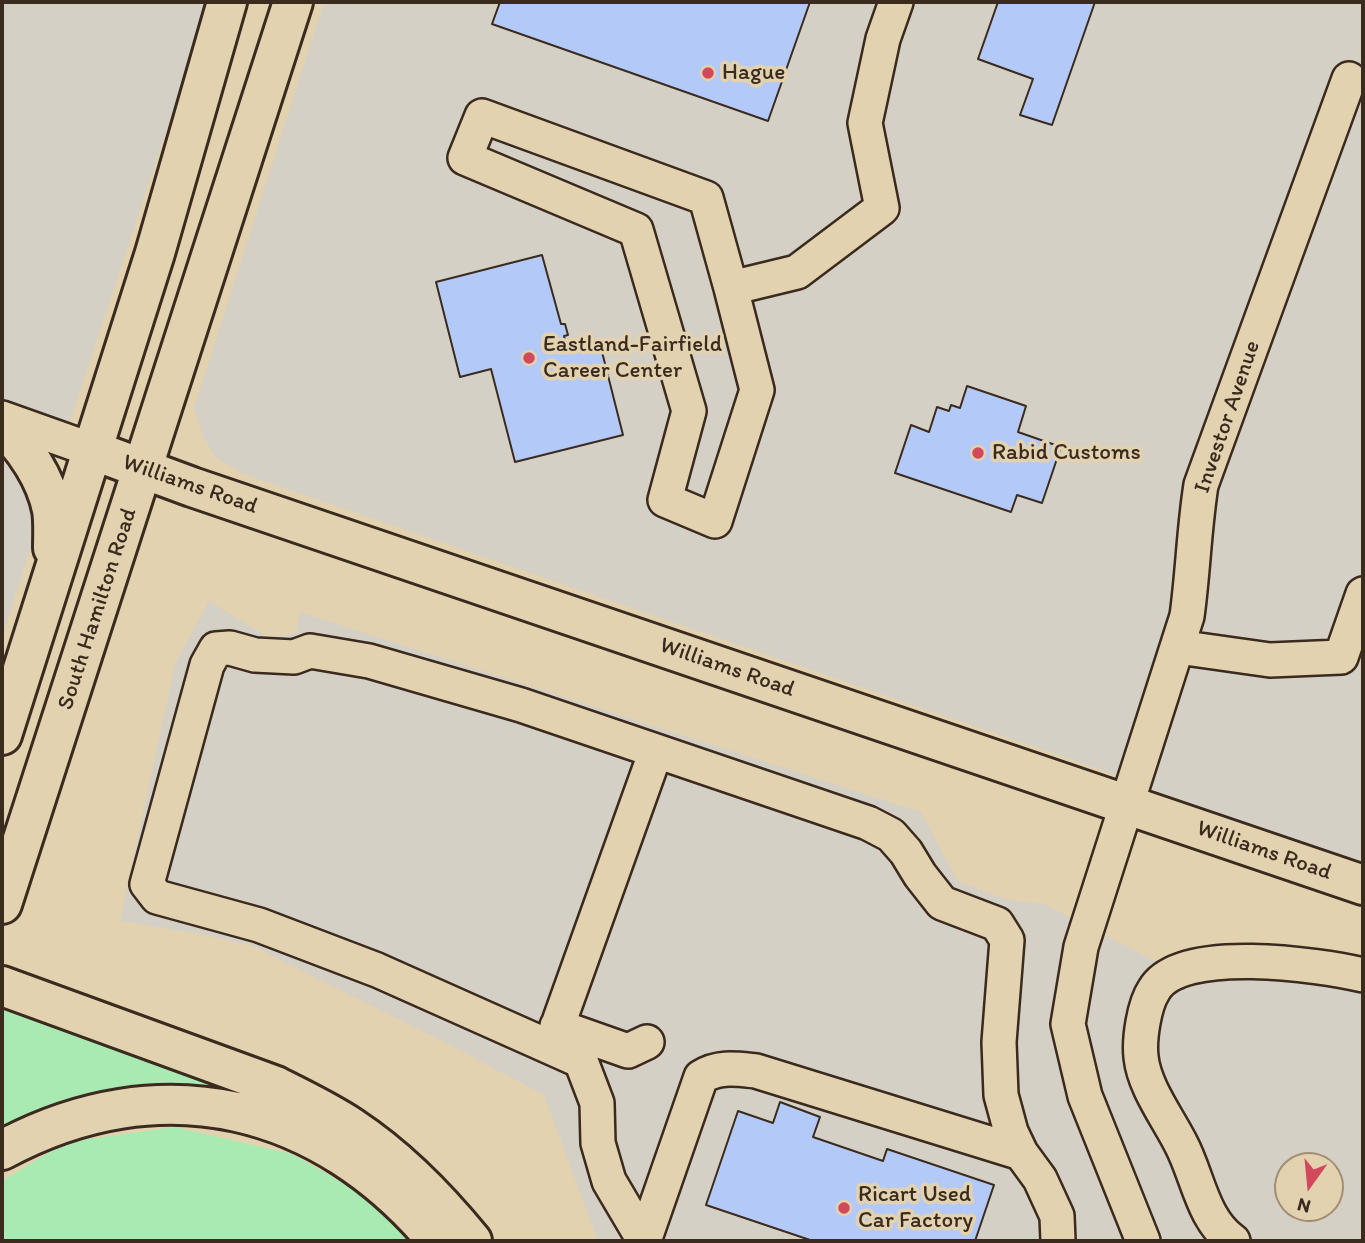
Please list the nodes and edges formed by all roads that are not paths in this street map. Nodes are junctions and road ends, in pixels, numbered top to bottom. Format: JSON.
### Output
{"nodes":[{"id":1,"x":227,"y":2,"type":"edge"},
{"id":2,"x":293,"y":2,"type":"edge"},
{"id":3,"x":896,"y":2,"type":"edge"},
{"id":4,"x":1349,"y":79,"type":"dead end"},
{"id":5,"x":730,"y":288,"type":"junction"},
{"id":6,"x":2,"y":418,"type":"edge"},
{"id":7,"x":2,"y":426,"type":"edge"},
{"id":8,"x":92,"y":450,"type":"junction"},
{"id":9,"x":143,"y":469,"type":"junction"},
{"id":10,"x":49,"y":588,"type":"junction"},
{"id":11,"x":1363,"y":594,"type":"edge"},
{"id":12,"x":1178,"y":648,"type":"junction"},
{"id":13,"x":2,"y":735,"type":"edge"},
{"id":14,"x":656,"y":751,"type":"junction"},
{"id":15,"x":1128,"y":804,"type":"junction"},
{"id":16,"x":1363,"y":884,"type":"edge"},
{"id":17,"x":2,"y":904,"type":"edge"},
{"id":18,"x":1363,"y":975,"type":"edge"},
{"id":19,"x":2,"y":986,"type":"edge"},
{"id":20,"x":553,"y":1037,"type":"junction"},
{"id":21,"x":647,"y":1042,"type":"dead end"},
{"id":22,"x":2,"y":1150,"type":"edge"},
{"id":23,"x":1021,"y":1153,"type":"junction"},
{"id":24,"x":437,"y":1241,"type":"edge"},
{"id":25,"x":472,"y":1241,"type":"edge"},
{"id":26,"x":643,"y":1241,"type":"edge"},
{"id":27,"x":1058,"y":1241,"type":"edge"},
{"id":28,"x":1143,"y":1241,"type":"edge"},
{"id":29,"x":1233,"y":1241,"type":"edge"}],
"edges":[{"from":1,"to":8,"type":"main road"},
{"from":2,"to":9,"type":"main road","name":"South Hamilton Road"},
{"from":3,"to":5,"type":"street"},
{"from":4,"to":12,"type":"street","name":"Investor Avenue"},
{"from":5,"to":5,"type":"street"},
{"from":6,"to":8,"type":"street"},
{"from":7,"to":10,"type":"main road"},
{"from":8,"to":9,"type":"main road","name":"Williams Road"},
{"from":8,"to":10,"type":"main road"},
{"from":9,"to":15,"type":"main road","name":"Williams Road"},
{"from":9,"to":17,"type":"main road","name":"South Hamilton Road"},
{"from":10,"to":13,"type":"main road"},
{"from":11,"to":12,"type":"street"},
{"from":12,"to":15,"type":"street","name":"Investor Avenue"},
{"from":14,"to":20,"type":"street"},
{"from":14,"to":20,"type":"street"},
{"from":14,"to":23,"type":"street"},
{"from":15,"to":16,"type":"main road","name":"Williams Road"},
{"from":15,"to":28,"type":"street","name":"Investor Avenue"},
{"from":18,"to":29,"type":"street"},
{"from":19,"to":25,"type":"main road"},
{"from":20,"to":21,"type":"street"},
{"from":20,"to":26,"type":"street"},
{"from":22,"to":24,"type":"main road"},
{"from":23,"to":26,"type":"street"},
{"from":23,"to":27,"type":"street"}]}
